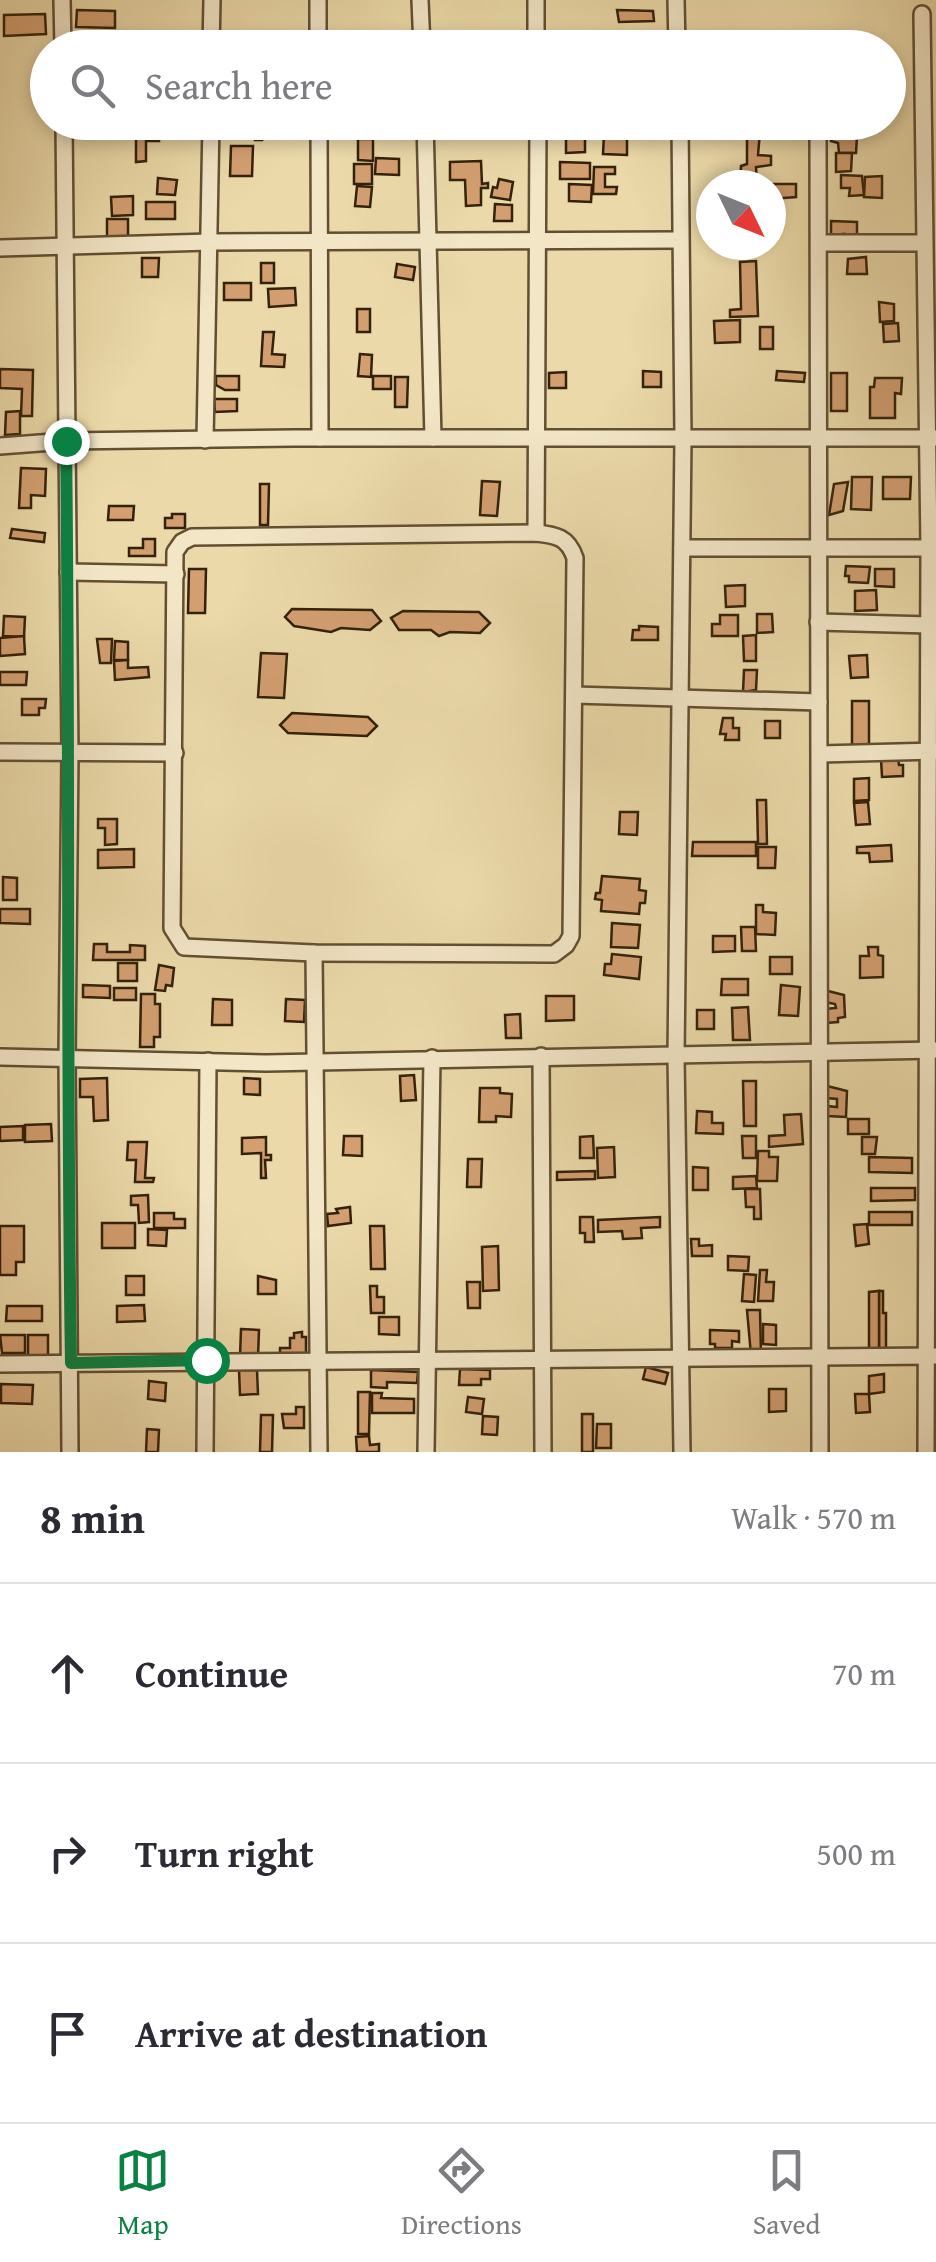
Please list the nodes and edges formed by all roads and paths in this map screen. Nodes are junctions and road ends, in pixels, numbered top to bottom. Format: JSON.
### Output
{"nodes":[{"id":1,"x":62,"y":0,"type":"edge"},
{"id":2,"x":212,"y":0,"type":"edge"},
{"id":3,"x":318,"y":0,"type":"edge"},
{"id":4,"x":420,"y":0,"type":"edge"},
{"id":5,"x":536,"y":0,"type":"edge"},
{"id":6,"x":676,"y":0,"type":"edge"},
{"id":7,"x":922,"y":14,"type":"dead end"},
{"id":8,"x":63,"y":30,"type":"edge"},
{"id":9,"x":212,"y":30,"type":"edge"},
{"id":10,"x":318,"y":30,"type":"edge"},
{"id":11,"x":421,"y":30,"type":"edge"},
{"id":12,"x":536,"y":30,"type":"edge"},
{"id":13,"x":677,"y":30,"type":"edge"},
{"id":14,"x":64,"y":140,"type":"edge"},
{"id":15,"x":211,"y":140,"type":"edge"},
{"id":16,"x":319,"y":140,"type":"edge"},
{"id":17,"x":426,"y":140,"type":"edge"},
{"id":18,"x":538,"y":140,"type":"edge"},
{"id":19,"x":680,"y":140,"type":"edge"},
{"id":20,"x":818,"y":140,"type":"edge"},
{"id":21,"x":679,"y":240,"type":"junction"},
{"id":22,"x":210,"y":242,"type":"junction"},
{"id":23,"x":321,"y":242,"type":"junction"},
{"id":24,"x":430,"y":242,"type":"junction"},
{"id":25,"x":540,"y":242,"type":"junction"},
{"id":26,"x":820,"y":243,"type":"junction"},
{"id":27,"x":66,"y":246,"type":"junction"},
{"id":28,"x":0,"y":248,"type":"edge"},
{"id":29,"x":928,"y":249,"type":"edge"},
{"id":30,"x":820,"y":436,"type":"junction"},
{"id":31,"x":320,"y":438,"type":"junction"},
{"id":32,"x":433,"y":438,"type":"junction"},
{"id":33,"x":538,"y":438,"type":"junction"},
{"id":34,"x":683,"y":438,"type":"junction"},
{"id":35,"x":932,"y":438,"type":"edge"},
{"id":36,"x":205,"y":440,"type":"junction"},
{"id":37,"x":66,"y":441,"type":"junction"},
{"id":38,"x":0,"y":446,"type":"edge"},
{"id":39,"x":536,"y":533,"type":"junction"},
{"id":40,"x":682,"y":548,"type":"junction"},
{"id":41,"x":929,"y":548,"type":"junction"},
{"id":42,"x":817,"y":549,"type":"junction"},
{"id":43,"x":68,"y":572,"type":"junction"},
{"id":44,"x":176,"y":574,"type":"junction"},
{"id":45,"x":818,"y":622,"type":"junction"},
{"id":46,"x":928,"y":625,"type":"junction"},
{"id":47,"x":574,"y":695,"type":"junction"},
{"id":48,"x":680,"y":696,"type":"junction"},
{"id":49,"x":818,"y":702,"type":"junction"},
{"id":50,"x":931,"y":751,"type":"edge"},
{"id":51,"x":0,"y":752,"type":"edge"},
{"id":52,"x":175,"y":753,"type":"junction"},
{"id":53,"x":70,"y":754,"type":"junction"},
{"id":54,"x":820,"y":754,"type":"junction"},
{"id":55,"x":314,"y":952,"type":"junction"},
{"id":56,"x":933,"y":1050,"type":"edge"},
{"id":57,"x":819,"y":1052,"type":"junction"},
{"id":58,"x":541,"y":1056,"type":"junction"},
{"id":59,"x":0,"y":1057,"type":"edge"},
{"id":60,"x":676,"y":1057,"type":"junction"},
{"id":61,"x":66,"y":1058,"type":"junction"},
{"id":62,"x":432,"y":1058,"type":"junction"},
{"id":63,"x":208,"y":1061,"type":"junction"},
{"id":64,"x":316,"y":1061,"type":"junction"},
{"id":65,"x":820,"y":1356,"type":"junction"},
{"id":66,"x":930,"y":1356,"type":"edge"},
{"id":67,"x":426,"y":1358,"type":"junction"},
{"id":68,"x":544,"y":1358,"type":"junction"},
{"id":69,"x":681,"y":1358,"type":"junction"},
{"id":70,"x":206,"y":1360,"type":"junction"},
{"id":71,"x":318,"y":1360,"type":"junction"},
{"id":72,"x":71,"y":1363,"type":"junction"},
{"id":73,"x":0,"y":1364,"type":"edge"},
{"id":74,"x":70,"y":1452,"type":"edge"},
{"id":75,"x":205,"y":1452,"type":"edge"},
{"id":76,"x":319,"y":1452,"type":"edge"},
{"id":77,"x":426,"y":1452,"type":"edge"},
{"id":78,"x":544,"y":1452,"type":"edge"},
{"id":79,"x":682,"y":1452,"type":"edge"},
{"id":80,"x":820,"y":1452,"type":"edge"},
{"id":81,"x":926,"y":1452,"type":"edge"}],
"edges":[{"from":1,"to":8,"type":"street"},
{"from":2,"to":9,"type":"street"},
{"from":3,"to":10,"type":"street"},
{"from":4,"to":11,"type":"street"},
{"from":5,"to":12,"type":"street"},
{"from":6,"to":13,"type":"street"},
{"from":7,"to":29,"type":"street"},
{"from":14,"to":27,"type":"street"},
{"from":15,"to":22,"type":"street"},
{"from":16,"to":23,"type":"street"},
{"from":17,"to":24,"type":"street"},
{"from":18,"to":25,"type":"street"},
{"from":19,"to":21,"type":"street"},
{"from":20,"to":26,"type":"street"},
{"from":21,"to":25,"type":"street"},
{"from":21,"to":34,"type":"street"},
{"from":22,"to":23,"type":"street"},
{"from":22,"to":27,"type":"street"},
{"from":22,"to":36,"type":"street"},
{"from":23,"to":24,"type":"street"},
{"from":23,"to":31,"type":"street"},
{"from":24,"to":25,"type":"street"},
{"from":24,"to":32,"type":"street"},
{"from":25,"to":33,"type":"street"},
{"from":26,"to":29,"type":"street"},
{"from":26,"to":30,"type":"street"},
{"from":27,"to":28,"type":"street"},
{"from":27,"to":37,"type":"street"},
{"from":29,"to":35,"type":"street"},
{"from":30,"to":34,"type":"street"},
{"from":30,"to":35,"type":"street"},
{"from":30,"to":42,"type":"street"},
{"from":31,"to":32,"type":"street"},
{"from":31,"to":36,"type":"street"},
{"from":32,"to":33,"type":"street"},
{"from":33,"to":34,"type":"street"},
{"from":33,"to":39,"type":"street"},
{"from":34,"to":40,"type":"street"},
{"from":35,"to":41,"type":"street"},
{"from":36,"to":37,"type":"street"},
{"from":37,"to":38,"type":"street"},
{"from":37,"to":43,"type":"street"},
{"from":39,"to":44,"type":"street"},
{"from":39,"to":47,"type":"street"},
{"from":40,"to":42,"type":"street"},
{"from":40,"to":48,"type":"street"},
{"from":41,"to":42,"type":"street"},
{"from":41,"to":46,"type":"street"},
{"from":42,"to":45,"type":"street"},
{"from":43,"to":44,"type":"street"},
{"from":43,"to":53,"type":"street"},
{"from":44,"to":52,"type":"street"},
{"from":45,"to":46,"type":"street"},
{"from":45,"to":49,"type":"street"},
{"from":46,"to":50,"type":"street"},
{"from":47,"to":48,"type":"street"},
{"from":47,"to":55,"type":"street"},
{"from":48,"to":49,"type":"street"},
{"from":48,"to":60,"type":"street"},
{"from":49,"to":54,"type":"street"},
{"from":50,"to":54,"type":"street"},
{"from":50,"to":56,"type":"street"},
{"from":51,"to":53,"type":"street"},
{"from":52,"to":53,"type":"street"},
{"from":52,"to":55,"type":"street"},
{"from":53,"to":61,"type":"street"},
{"from":54,"to":57,"type":"street"},
{"from":55,"to":64,"type":"street"},
{"from":56,"to":57,"type":"street"},
{"from":56,"to":66,"type":"street"},
{"from":57,"to":60,"type":"street"},
{"from":57,"to":65,"type":"street"},
{"from":58,"to":60,"type":"street"},
{"from":58,"to":62,"type":"street"},
{"from":58,"to":68,"type":"street"},
{"from":59,"to":61,"type":"street"},
{"from":60,"to":69,"type":"street"},
{"from":61,"to":63,"type":"street"},
{"from":61,"to":72,"type":"street"},
{"from":62,"to":64,"type":"street"},
{"from":62,"to":67,"type":"street"},
{"from":63,"to":64,"type":"street"},
{"from":63,"to":70,"type":"street"},
{"from":64,"to":71,"type":"street"},
{"from":65,"to":66,"type":"street"},
{"from":65,"to":69,"type":"street"},
{"from":65,"to":80,"type":"street"},
{"from":66,"to":81,"type":"street"},
{"from":67,"to":68,"type":"street"},
{"from":67,"to":71,"type":"street"},
{"from":67,"to":77,"type":"street"},
{"from":68,"to":69,"type":"street"},
{"from":68,"to":78,"type":"street"},
{"from":69,"to":79,"type":"street"},
{"from":70,"to":71,"type":"street"},
{"from":70,"to":72,"type":"street"},
{"from":70,"to":75,"type":"street"},
{"from":71,"to":76,"type":"street"},
{"from":72,"to":73,"type":"street"},
{"from":72,"to":74,"type":"street"}]}
